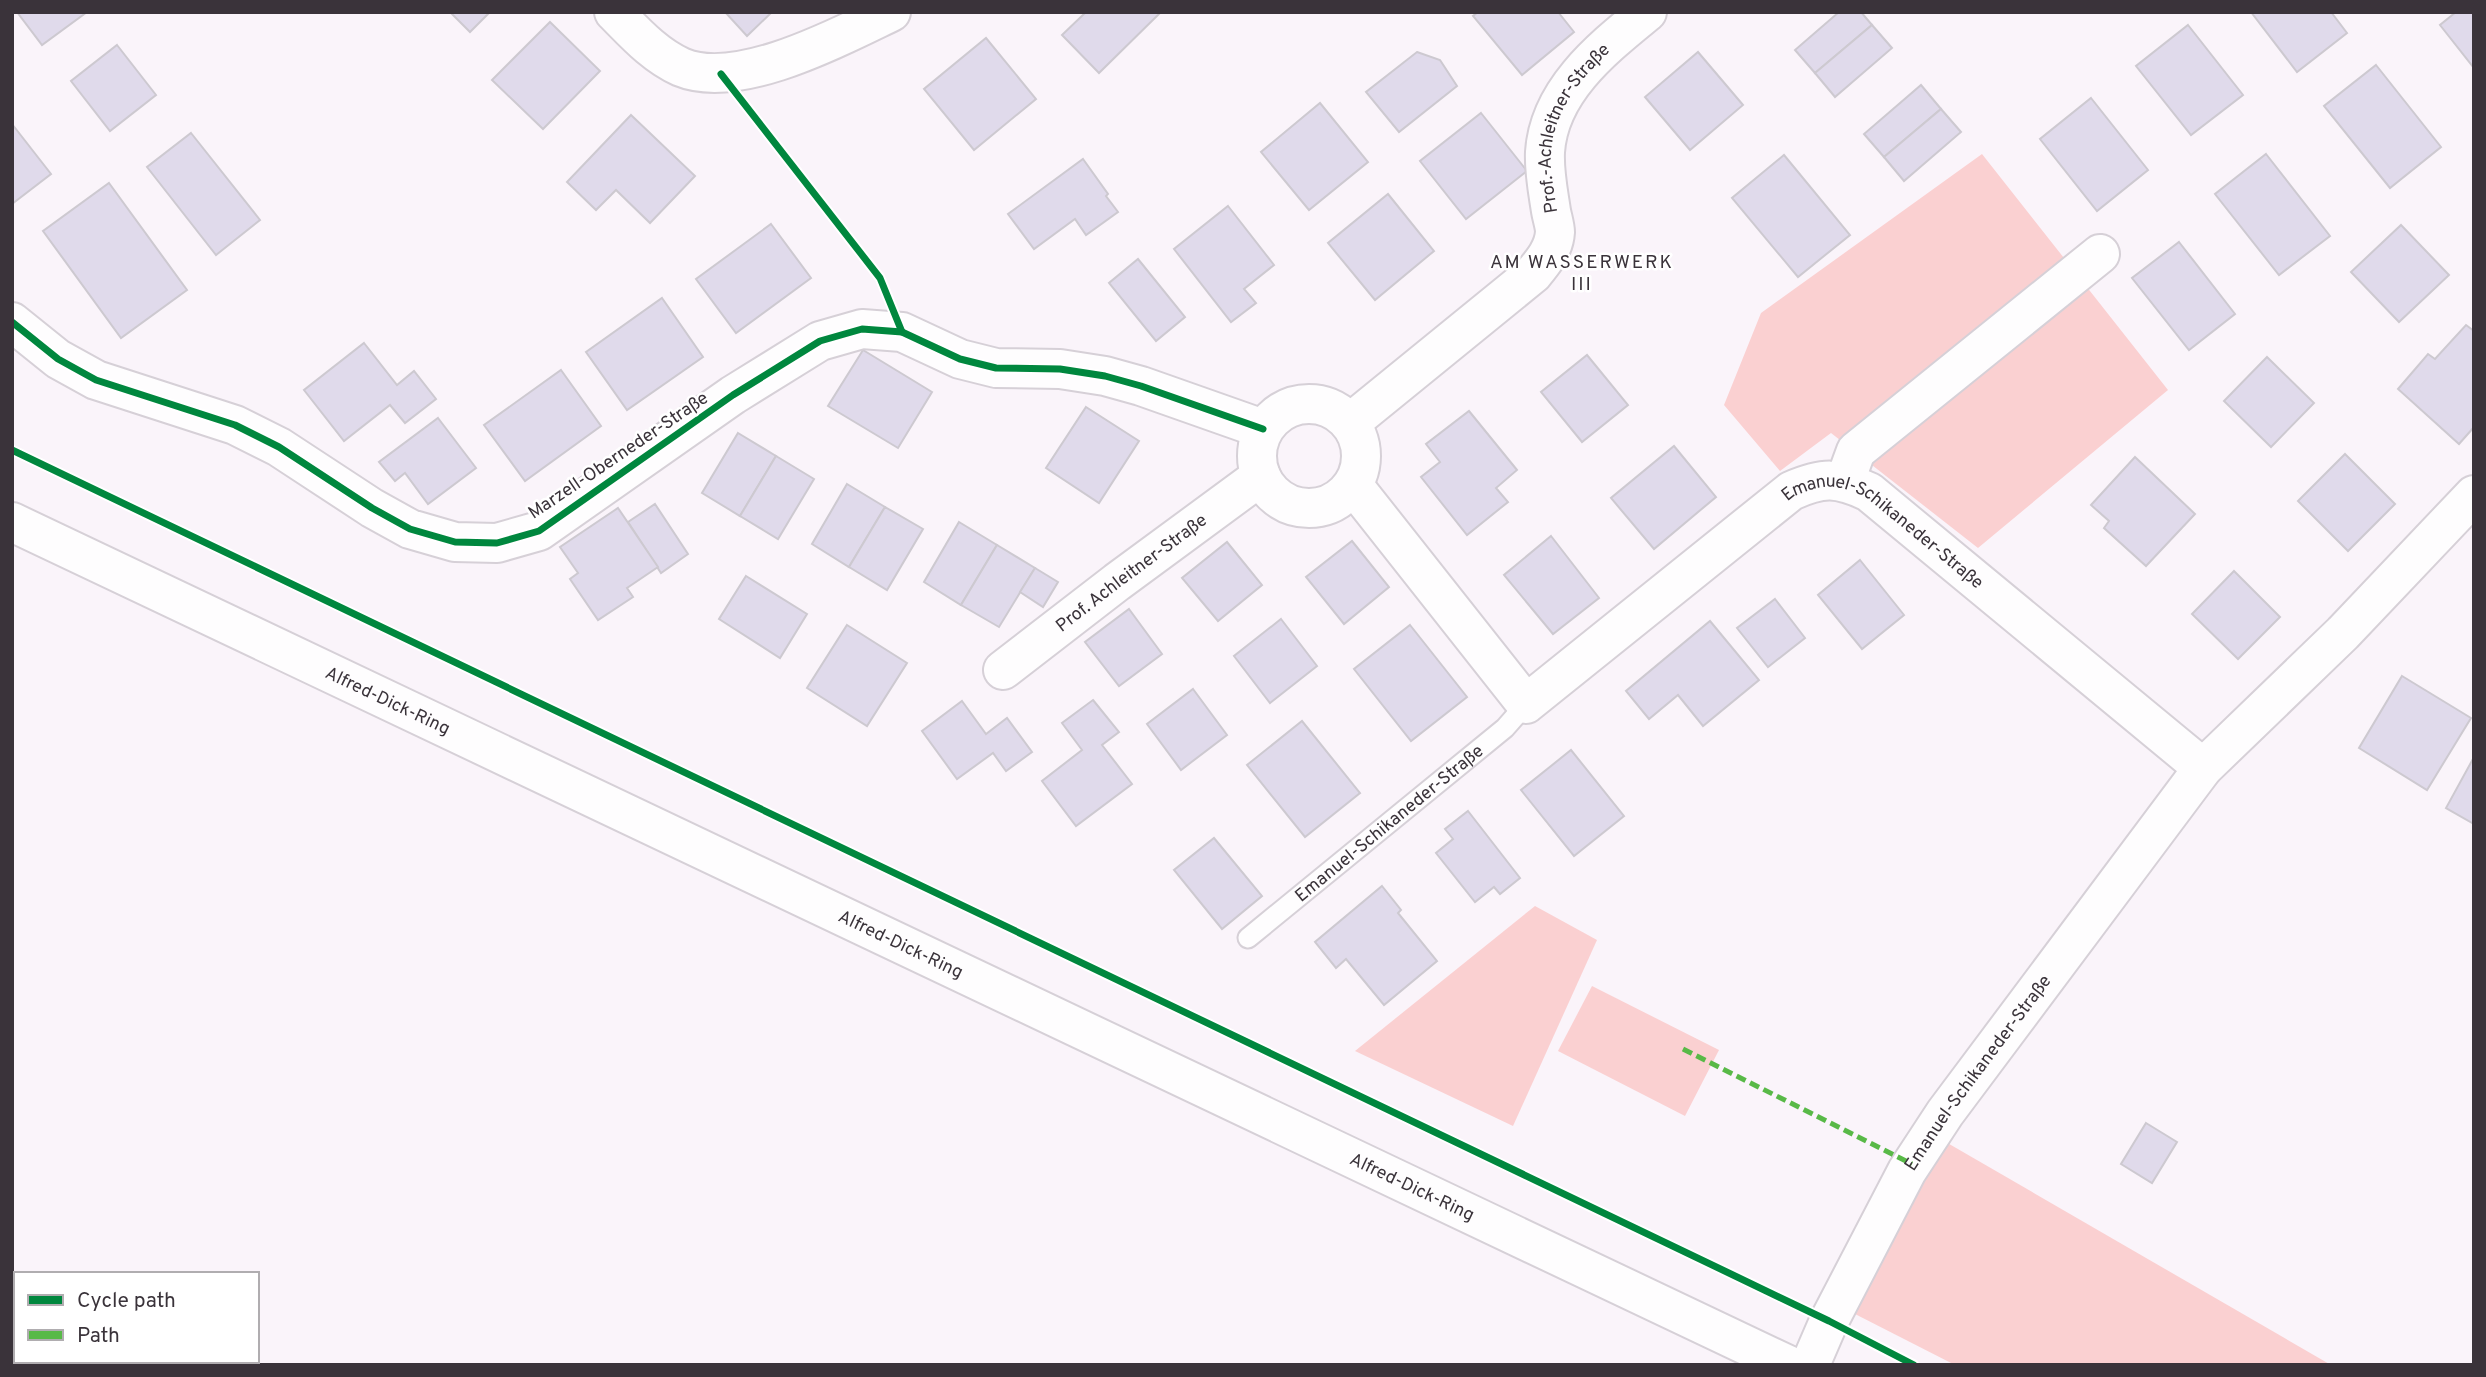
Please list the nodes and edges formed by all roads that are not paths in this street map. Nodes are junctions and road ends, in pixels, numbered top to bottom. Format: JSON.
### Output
{"nodes":[{"id":1,"x":614,"y":12,"type":"edge"},
{"id":2,"x":891,"y":12,"type":"edge"},
{"id":3,"x":1647,"y":12,"type":"edge"},
{"id":4,"x":2100,"y":254,"type":"dead end"},
{"id":5,"x":12,"y":322,"type":"edge"},
{"id":6,"x":1350,"y":424,"type":"junction"},
{"id":7,"x":1263,"y":429,"type":"junction"},
{"id":8,"x":1261,"y":477,"type":"junction"},
{"id":9,"x":1845,"y":481,"type":"junction"},
{"id":10,"x":1353,"y":485,"type":"junction"},
{"id":11,"x":2474,"y":495,"type":"edge"},
{"id":12,"x":12,"y":522,"type":"edge"},
{"id":13,"x":1003,"y":670,"type":"dead end"},
{"id":14,"x":1526,"y":704,"type":"junction"},
{"id":15,"x":2203,"y":768,"type":"junction"},
{"id":16,"x":1248,"y":938,"type":"dead end"},
{"id":17,"x":1788,"y":1365,"type":"edge"},
{"id":18,"x":1810,"y":1365,"type":"edge"}],
"edges":[{"from":1,"to":2,"type":"street"},
{"from":3,"to":6,"type":"street","name":"Prof.-Achleitner-Straße"},
{"from":4,"to":9,"type":"street"},
{"from":5,"to":7,"type":"street","name":"Marzell-Oberneder-Straße"},
{"from":6,"to":7,"type":"street"},
{"from":6,"to":10,"type":"street"},
{"from":7,"to":8,"type":"street"},
{"from":8,"to":10,"type":"street"},
{"from":8,"to":13,"type":"street","name":"Prof. Achleitner-Straße"},
{"from":9,"to":14,"type":"street","name":"Emanuel-Schikaneder-Straße"},
{"from":9,"to":15,"type":"street","name":"Emanuel-Schikaneder-Straße"},
{"from":10,"to":14,"type":"street"},
{"from":11,"to":15,"type":"street","name":"Emanuel-Schikaneder-Straße"},
{"from":12,"to":17,"type":"street","name":"Alfred-Dick-Ring"},
{"from":14,"to":16,"type":"lane","name":"Emanuel-Schikaneder-Straße"},
{"from":15,"to":18,"type":"street","name":"Emanuel-Schikaneder-Straße"}]}
